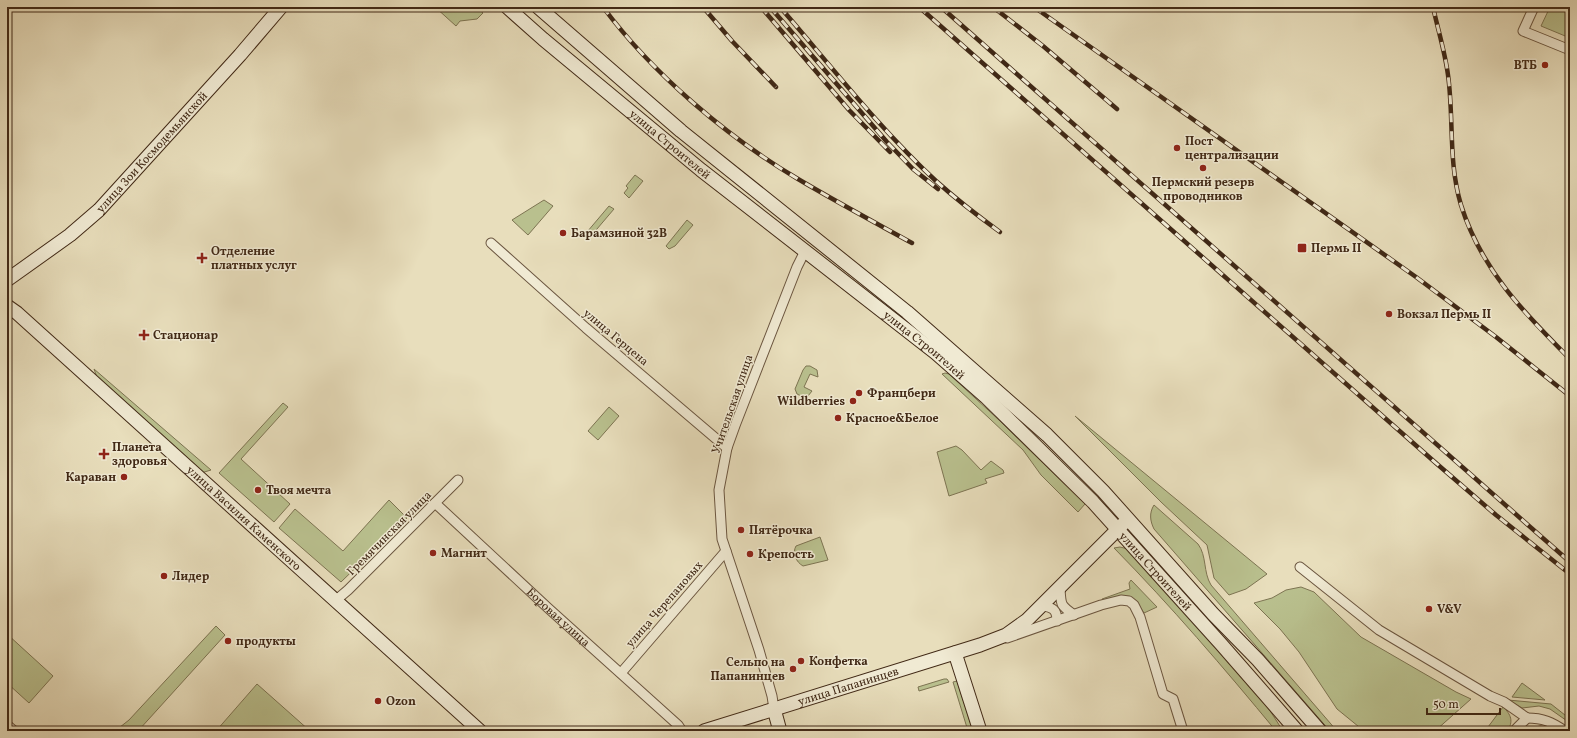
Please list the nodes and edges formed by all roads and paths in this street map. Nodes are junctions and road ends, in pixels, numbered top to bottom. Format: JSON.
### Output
{"nodes":[{"id":1,"x":281,"y":7,"type":"edge"},
{"id":2,"x":507,"y":7,"type":"edge"},
{"id":3,"x":538,"y":7,"type":"edge"},
{"id":4,"x":1534,"y":7,"type":"edge"},
{"id":5,"x":1570,"y":50,"type":"edge"},
{"id":6,"x":491,"y":243,"type":"dead end"},
{"id":7,"x":805,"y":251,"type":"junction"},
{"id":8,"x":7,"y":280,"type":"edge"},
{"id":9,"x":7,"y":306,"type":"edge"},
{"id":10,"x":727,"y":448,"type":"junction"},
{"id":11,"x":458,"y":480,"type":"dead end"},
{"id":12,"x":435,"y":503,"type":"junction"},
{"id":13,"x":1127,"y":518,"type":"junction"},
{"id":14,"x":1118,"y":530,"type":"junction"},
{"id":15,"x":726,"y":551,"type":"junction"},
{"id":16,"x":1300,"y":567,"type":"dead end"},
{"id":17,"x":1060,"y":588,"type":"junction"},
{"id":18,"x":336,"y":601,"type":"junction"},
{"id":19,"x":1042,"y":606,"type":"junction"},
{"id":20,"x":1074,"y":615,"type":"junction"},
{"id":21,"x":1057,"y":621,"type":"junction"},
{"id":22,"x":992,"y":641,"type":"junction"},
{"id":23,"x":955,"y":653,"type":"junction"},
{"id":24,"x":621,"y":673,"type":"junction"},
{"id":25,"x":774,"y":709,"type":"junction"},
{"id":26,"x":1527,"y":718,"type":"junction"},
{"id":27,"x":7,"y":725,"type":"edge"},
{"id":28,"x":14,"y":731,"type":"edge"},
{"id":29,"x":480,"y":731,"type":"edge"},
{"id":30,"x":682,"y":731,"type":"edge"},
{"id":31,"x":704,"y":731,"type":"edge"},
{"id":32,"x":780,"y":731,"type":"edge"},
{"id":33,"x":980,"y":731,"type":"edge"},
{"id":34,"x":1183,"y":731,"type":"edge"},
{"id":35,"x":1297,"y":731,"type":"edge"},
{"id":36,"x":1320,"y":731,"type":"edge"},
{"id":37,"x":1514,"y":731,"type":"edge"},
{"id":38,"x":1565,"y":731,"type":"edge"}],
"edges":[{"from":1,"to":8,"type":"main road","name":"улица Зои Космодемьянской"},
{"from":2,"to":7,"type":"main road","name":"улица Строителей"},
{"from":3,"to":13,"type":"main road","name":"улица Строителей"},
{"from":4,"to":5,"type":"street"},
{"from":6,"to":10,"type":"street","name":"улица Герцена"},
{"from":7,"to":10,"type":"street","name":"Учительская улица"},
{"from":7,"to":14,"type":"main road","name":"улица Строителей"},
{"from":9,"to":18,"type":"main road","name":"улица Василия Каменского"},
{"from":10,"to":15,"type":"street","name":"Учительская улица"},
{"from":11,"to":12,"type":"street","name":"Гремячинская улица"},
{"from":12,"to":18,"type":"street","name":"Гремячинская улица"},
{"from":12,"to":24,"type":"street","name":"Боровая улица"},
{"from":13,"to":14,"type":"main road","name":"улица Папанинцев"},
{"from":13,"to":36,"type":"main road","name":"улица Строителей"},
{"from":14,"to":17,"type":"main road","name":"улица Папанинцев"},
{"from":14,"to":35,"type":"main road","name":"улица Строителей"},
{"from":15,"to":24,"type":"street","name":"улица Черепановых"},
{"from":15,"to":25,"type":"street","name":"Учительская улица"},
{"from":16,"to":26,"type":"street"},
{"from":17,"to":19,"type":"main road","name":"улица Папанинцев"},
{"from":17,"to":20,"type":"street"},
{"from":18,"to":29,"type":"main road","name":"улица Василия Каменского"},
{"from":19,"to":21,"type":"street"},
{"from":19,"to":22,"type":"main road","name":"улица Папанинцев"},
{"from":20,"to":21,"type":"street","name":"улица Папанинцев"},
{"from":20,"to":34,"type":"street","name":"улица Папанинцев"},
{"from":21,"to":22,"type":"street","name":"улица Папанинцев"},
{"from":22,"to":23,"type":"main road","name":"улица Папанинцев"},
{"from":23,"to":25,"type":"main road","name":"улица Папанинцев"},
{"from":23,"to":33,"type":"main road"},
{"from":24,"to":30,"type":"street","name":"Боровая улица"},
{"from":25,"to":31,"type":"main road","name":"улица Папанинцев"},
{"from":25,"to":32,"type":"main road"},
{"from":26,"to":37,"type":"street"},
{"from":26,"to":38,"type":"street"},
{"from":27,"to":28,"type":"street"}]}
